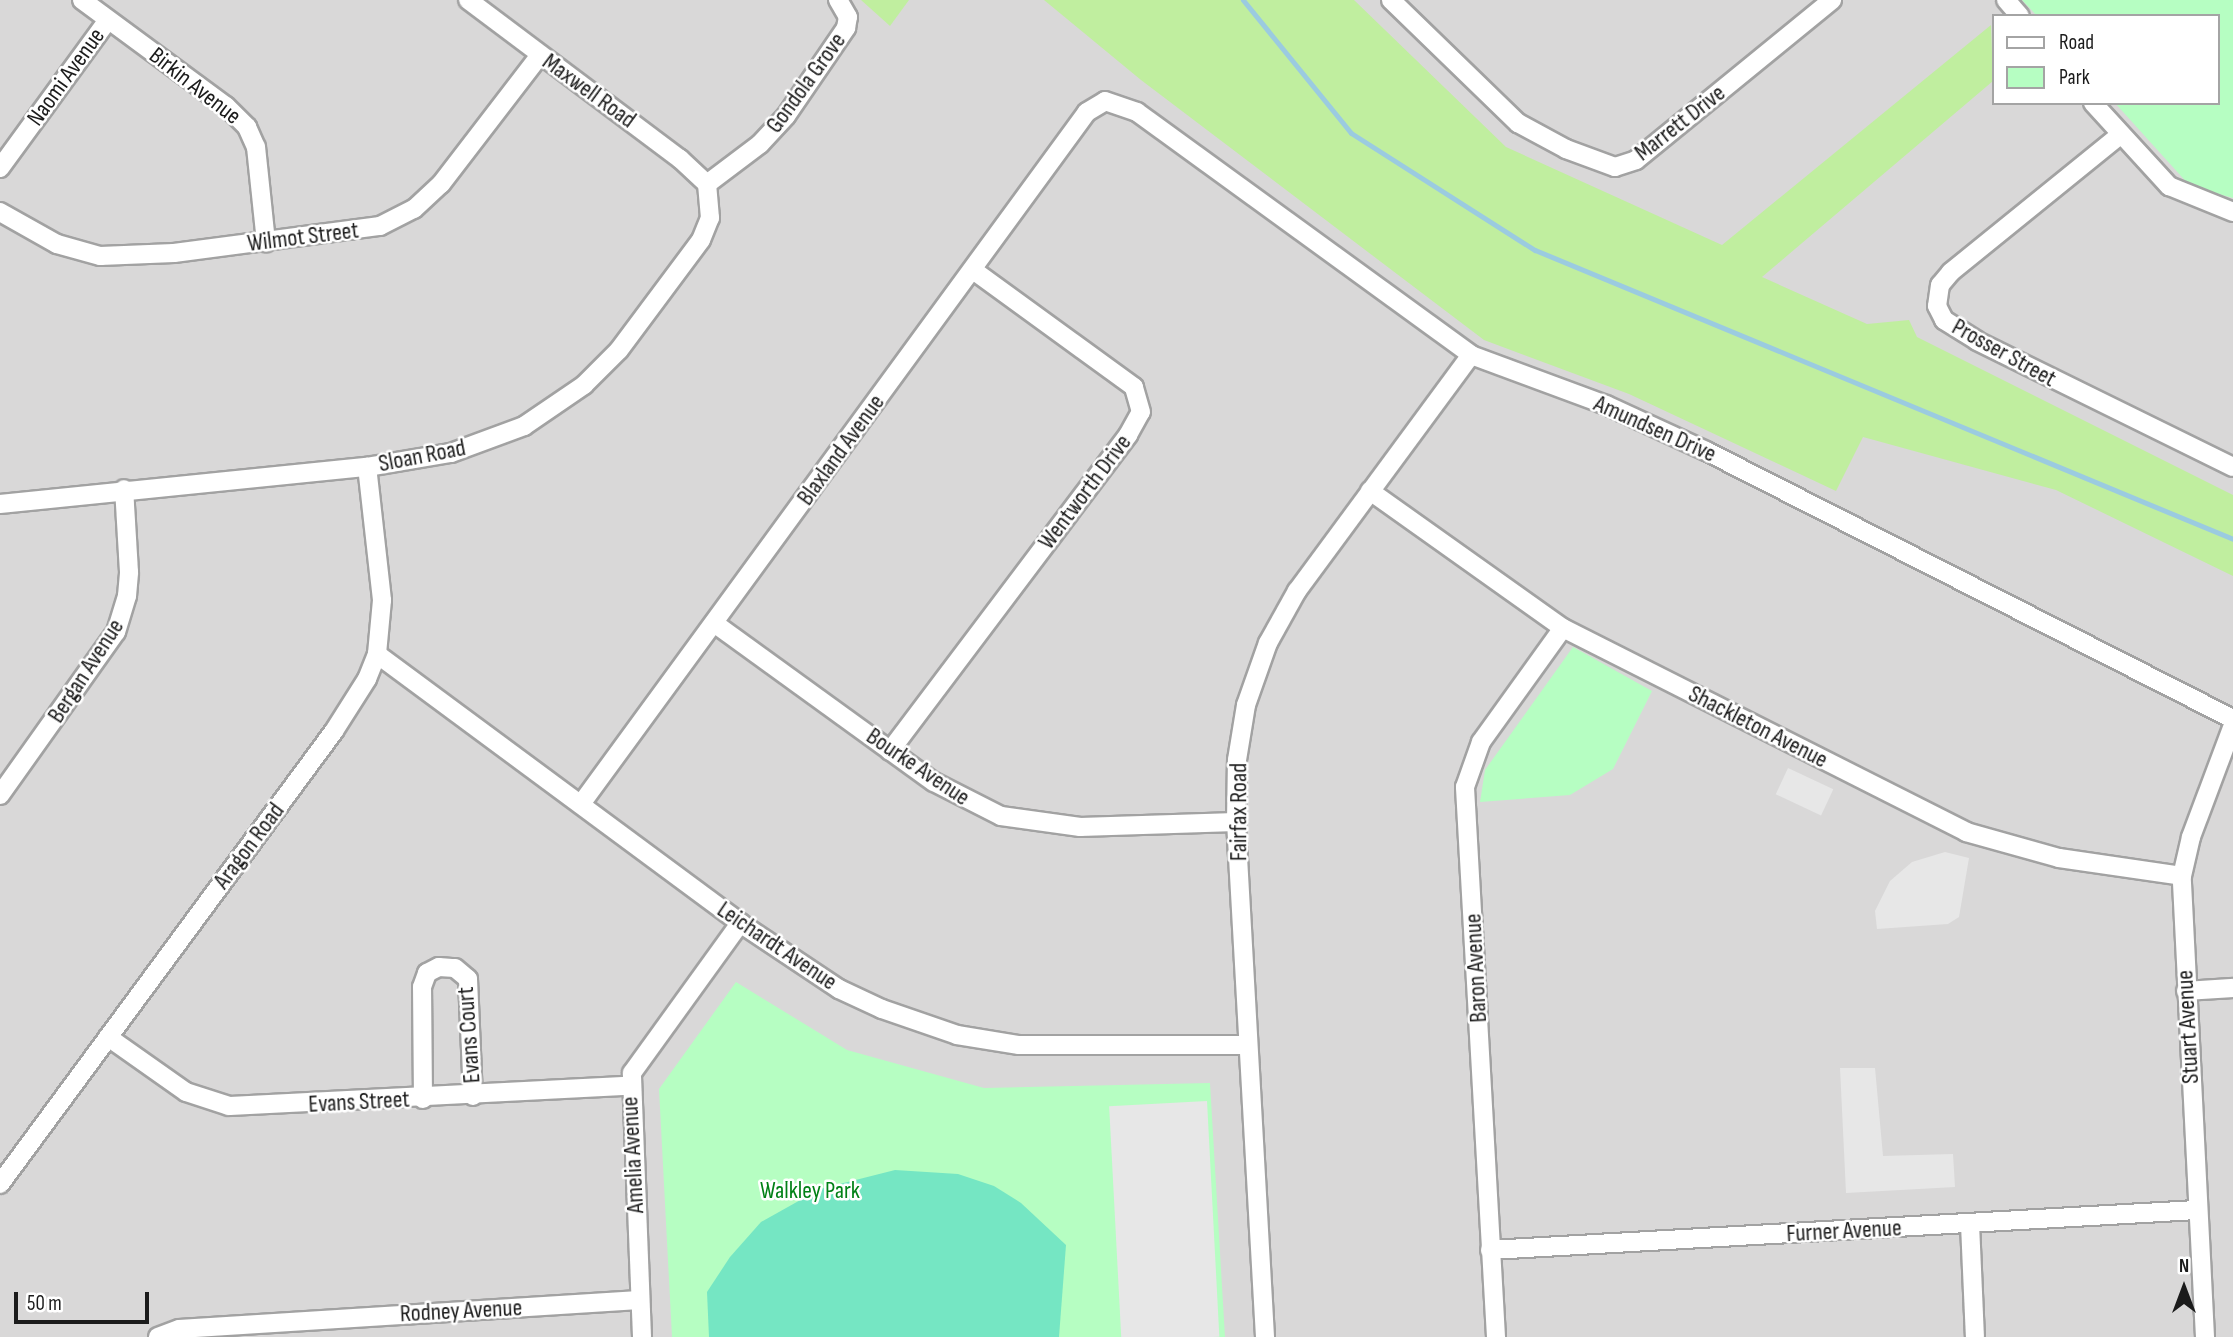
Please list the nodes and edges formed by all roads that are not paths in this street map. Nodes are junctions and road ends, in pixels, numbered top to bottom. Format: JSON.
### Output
{"nodes":[{"id":1,"x":82,"y":0,"type":"edge"},
{"id":2,"x":468,"y":0,"type":"edge"},
{"id":3,"x":838,"y":0,"type":"edge"},
{"id":4,"x":1391,"y":0,"type":"edge"},
{"id":5,"x":1832,"y":0,"type":"edge"},
{"id":6,"x":2006,"y":0,"type":"edge"},
{"id":7,"x":2018,"y":14,"type":"edge"},
{"id":8,"x":108,"y":20,"type":"junction"},
{"id":9,"x":540,"y":55,"type":"junction"},
{"id":10,"x":1105,"y":100,"type":"joint"},
{"id":11,"x":2095,"y":105,"type":"edge"},
{"id":12,"x":2120,"y":135,"type":"junction"},
{"id":13,"x":0,"y":168,"type":"edge"},
{"id":14,"x":707,"y":184,"type":"junction"},
{"id":15,"x":0,"y":212,"type":"edge"},
{"id":16,"x":2233,"y":212,"type":"edge"},
{"id":17,"x":266,"y":242,"type":"junction"},
{"id":18,"x":972,"y":270,"type":"junction"},
{"id":19,"x":1471,"y":355,"type":"junction"},
{"id":20,"x":367,"y":467,"type":"junction"},
{"id":21,"x":2233,"y":467,"type":"edge"},
{"id":22,"x":124,"y":489,"type":"junction"},
{"id":23,"x":1370,"y":491,"type":"junction"},
{"id":24,"x":0,"y":504,"type":"edge"},
{"id":25,"x":714,"y":623,"type":"junction"},
{"id":26,"x":1563,"y":628,"type":"junction"},
{"id":27,"x":377,"y":654,"type":"junction"},
{"id":28,"x":2233,"y":719,"type":"edge"},
{"id":29,"x":2233,"y":725,"type":"edge"},
{"id":30,"x":890,"y":751,"type":"junction"},
{"id":31,"x":0,"y":794,"type":"edge"},
{"id":32,"x":581,"y":804,"type":"junction"},
{"id":33,"x":1236,"y":822,"type":"junction"},
{"id":34,"x":2182,"y":876,"type":"junction"},
{"id":35,"x":740,"y":923,"type":"junction"},
{"id":36,"x":2233,"y":988,"type":"edge"},
{"id":37,"x":2186,"y":991,"type":"junction"},
{"id":38,"x":108,"y":1038,"type":"junction"},
{"id":39,"x":1248,"y":1045,"type":"junction"},
{"id":40,"x":629,"y":1086,"type":"junction"},
{"id":41,"x":473,"y":1096,"type":"junction"},
{"id":42,"x":423,"y":1099,"type":"junction"},
{"id":43,"x":0,"y":1184,"type":"edge"},
{"id":44,"x":2197,"y":1210,"type":"junction"},
{"id":45,"x":1970,"y":1224,"type":"junction"},
{"id":46,"x":1490,"y":1250,"type":"junction"},
{"id":47,"x":639,"y":1300,"type":"junction"},
{"id":48,"x":158,"y":1337,"type":"edge"},
{"id":49,"x":642,"y":1337,"type":"edge"},
{"id":50,"x":1265,"y":1337,"type":"edge"},
{"id":51,"x":1496,"y":1337,"type":"edge"},
{"id":52,"x":1975,"y":1337,"type":"edge"},
{"id":53,"x":2205,"y":1337,"type":"edge"}],
"edges":[{"from":1,"to":8,"type":"street","name":"Birkin Avenue"},
{"from":2,"to":9,"type":"street","name":"Maxwell Road"},
{"from":3,"to":14,"type":"street","name":"Gondola Grove"},
{"from":4,"to":5,"type":"street","name":"Marrett Drive"},
{"from":6,"to":7,"type":"street"},
{"from":8,"to":13,"type":"street","name":"Naomi Avenue"},
{"from":8,"to":17,"type":"street","name":"Birkin Avenue"},
{"from":9,"to":14,"type":"street","name":"Maxwell Road"},
{"from":9,"to":17,"type":"street","name":"Wilmot Street"},
{"from":10,"to":18,"type":"street","name":"Blaxland Avenue"},
{"from":10,"to":19,"type":"street","name":"Amundsen Drive"},
{"from":11,"to":12,"type":"street"},
{"from":12,"to":16,"type":"street"},
{"from":12,"to":21,"type":"street","name":"Prosser Street"},
{"from":14,"to":20,"type":"street","name":"Sloan Road"},
{"from":15,"to":17,"type":"street","name":"Wilmot Street"},
{"from":18,"to":25,"type":"street","name":"Blaxland Avenue"},
{"from":18,"to":30,"type":"street","name":"Wentworth Drive"},
{"from":19,"to":23,"type":"street","name":"Fairfax Road"},
{"from":19,"to":28,"type":"street","name":"Amundsen Drive"},
{"from":20,"to":22,"type":"street","name":"Sloan Road"},
{"from":20,"to":27,"type":"street","name":"Aragon Road"},
{"from":22,"to":24,"type":"street","name":"Sloan Road"},
{"from":22,"to":31,"type":"street","name":"Bergan Avenue"},
{"from":23,"to":26,"type":"street","name":"Shackleton Avenue"},
{"from":23,"to":33,"type":"street","name":"Fairfax Road"},
{"from":25,"to":30,"type":"street","name":"Bourke Avenue"},
{"from":25,"to":32,"type":"street","name":"Blaxland Avenue"},
{"from":26,"to":34,"type":"street","name":"Shackleton Avenue"},
{"from":26,"to":46,"type":"street","name":"Baron Avenue"},
{"from":27,"to":32,"type":"street","name":"Leichardt Avenue"},
{"from":27,"to":38,"type":"street","name":"Aragon Road"},
{"from":29,"to":34,"type":"street","name":"Stuart Avenue"},
{"from":30,"to":33,"type":"street","name":"Bourke Avenue"},
{"from":32,"to":35,"type":"street","name":"Leichardt Avenue"},
{"from":33,"to":39,"type":"street","name":"Fairfax Road"},
{"from":34,"to":37,"type":"street","name":"Stuart Avenue"},
{"from":35,"to":39,"type":"street","name":"Leichardt Avenue"},
{"from":35,"to":40,"type":"street","name":"Amelia Avenue"},
{"from":36,"to":37,"type":"street"},
{"from":37,"to":44,"type":"street","name":"Stuart Avenue"},
{"from":38,"to":42,"type":"street","name":"Evans Street"},
{"from":38,"to":43,"type":"street","name":"Aragon Road"},
{"from":39,"to":50,"type":"street","name":"Fairfax Road"},
{"from":40,"to":41,"type":"street","name":"Evans Street"},
{"from":40,"to":47,"type":"street","name":"Amelia Avenue"},
{"from":41,"to":42,"type":"street","name":"Evans Street"},
{"from":41,"to":42,"type":"street","name":"Evans Court"},
{"from":44,"to":45,"type":"street","name":"Furner Avenue"},
{"from":44,"to":53,"type":"street","name":"Stuart Avenue"},
{"from":45,"to":46,"type":"street","name":"Furner Avenue"},
{"from":45,"to":52,"type":"street"},
{"from":46,"to":51,"type":"street","name":"Baron Avenue"},
{"from":47,"to":48,"type":"street","name":"Rodney Avenue"},
{"from":47,"to":49,"type":"street","name":"Amelia Avenue"}]}
